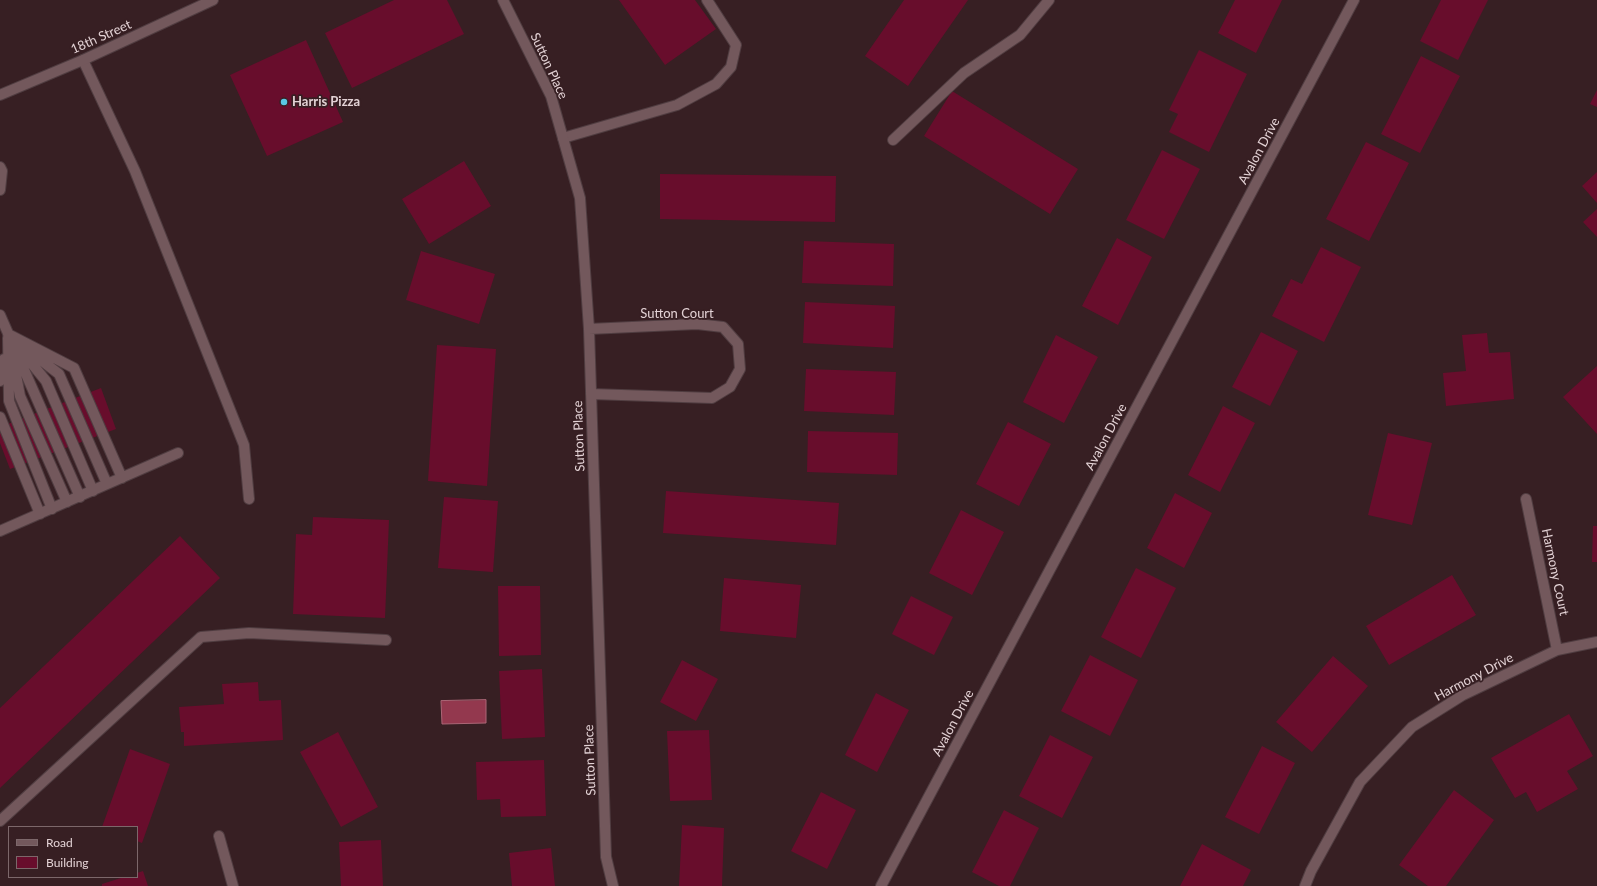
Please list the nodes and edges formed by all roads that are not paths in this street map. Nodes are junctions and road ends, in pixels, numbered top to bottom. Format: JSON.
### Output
{"nodes":[{"id":1,"x":213,"y":0,"type":"edge"},
{"id":2,"x":503,"y":0,"type":"edge"},
{"id":3,"x":706,"y":0,"type":"edge"},
{"id":4,"x":1049,"y":0,"type":"edge"},
{"id":5,"x":1354,"y":0,"type":"edge"},
{"id":6,"x":83,"y":60,"type":"junction"},
{"id":7,"x":0,"y":95,"type":"edge"},
{"id":8,"x":563,"y":138,"type":"junction"},
{"id":9,"x":893,"y":140,"type":"dead end"},
{"id":10,"x":0,"y":167,"type":"edge"},
{"id":11,"x":0,"y":190,"type":"edge"},
{"id":12,"x":0,"y":315,"type":"edge"},
{"id":13,"x":589,"y":329,"type":"junction"},
{"id":14,"x":8,"y":334,"type":"junction"},
{"id":15,"x":0,"y":381,"type":"edge"},
{"id":16,"x":591,"y":394,"type":"junction"},
{"id":17,"x":0,"y":416,"type":"edge"},
{"id":18,"x":178,"y":453,"type":"dead end"},
{"id":19,"x":122,"y":478,"type":"junction"},
{"id":20,"x":107,"y":484,"type":"junction"},
{"id":21,"x":93,"y":491,"type":"junction"},
{"id":22,"x":80,"y":497,"type":"junction"},
{"id":23,"x":1526,"y":498,"type":"dead end"},
{"id":24,"x":249,"y":499,"type":"dead end"},
{"id":25,"x":67,"y":502,"type":"junction"},
{"id":26,"x":52,"y":509,"type":"junction"},
{"id":27,"x":40,"y":514,"type":"junction"},
{"id":28,"x":0,"y":531,"type":"edge"},
{"id":29,"x":386,"y":640,"type":"dead end"},
{"id":30,"x":1597,"y":642,"type":"edge"},
{"id":31,"x":1557,"y":650,"type":"junction"},
{"id":32,"x":0,"y":821,"type":"edge"},
{"id":33,"x":219,"y":836,"type":"dead end"},
{"id":34,"x":233,"y":886,"type":"edge"},
{"id":35,"x":613,"y":886,"type":"edge"},
{"id":36,"x":881,"y":886,"type":"edge"},
{"id":37,"x":1305,"y":886,"type":"edge"}],
"edges":[{"from":1,"to":6,"type":"street","name":"18th Street"},
{"from":2,"to":8,"type":"street","name":"Sutton Place"},
{"from":3,"to":8,"type":"street"},
{"from":4,"to":9,"type":"street"},
{"from":5,"to":36,"type":"street","name":"Avalon Drive"},
{"from":6,"to":7,"type":"street","name":"18th Street"},
{"from":6,"to":24,"type":"street"},
{"from":8,"to":13,"type":"street","name":"Sutton Place"},
{"from":10,"to":11,"type":"street"},
{"from":12,"to":14,"type":"street"},
{"from":13,"to":16,"type":"street","name":"Sutton Place"},
{"from":13,"to":16,"type":"street","name":"Sutton Court"},
{"from":14,"to":15,"type":"street"},
{"from":14,"to":19,"type":"street"},
{"from":14,"to":20,"type":"street"},
{"from":14,"to":21,"type":"street"},
{"from":14,"to":22,"type":"street"},
{"from":14,"to":25,"type":"street"},
{"from":14,"to":26,"type":"street"},
{"from":16,"to":35,"type":"street","name":"Sutton Place"},
{"from":17,"to":27,"type":"street"},
{"from":18,"to":19,"type":"street"},
{"from":19,"to":20,"type":"street"},
{"from":20,"to":21,"type":"street"},
{"from":21,"to":22,"type":"street"},
{"from":22,"to":25,"type":"street"},
{"from":23,"to":31,"type":"street","name":"Harmony Court"},
{"from":25,"to":26,"type":"street"},
{"from":26,"to":27,"type":"street"},
{"from":27,"to":28,"type":"street"},
{"from":29,"to":32,"type":"street"},
{"from":30,"to":31,"type":"street","name":"Harmony Drive"},
{"from":31,"to":37,"type":"street","name":"Harmony Drive"},
{"from":33,"to":34,"type":"street"}]}
